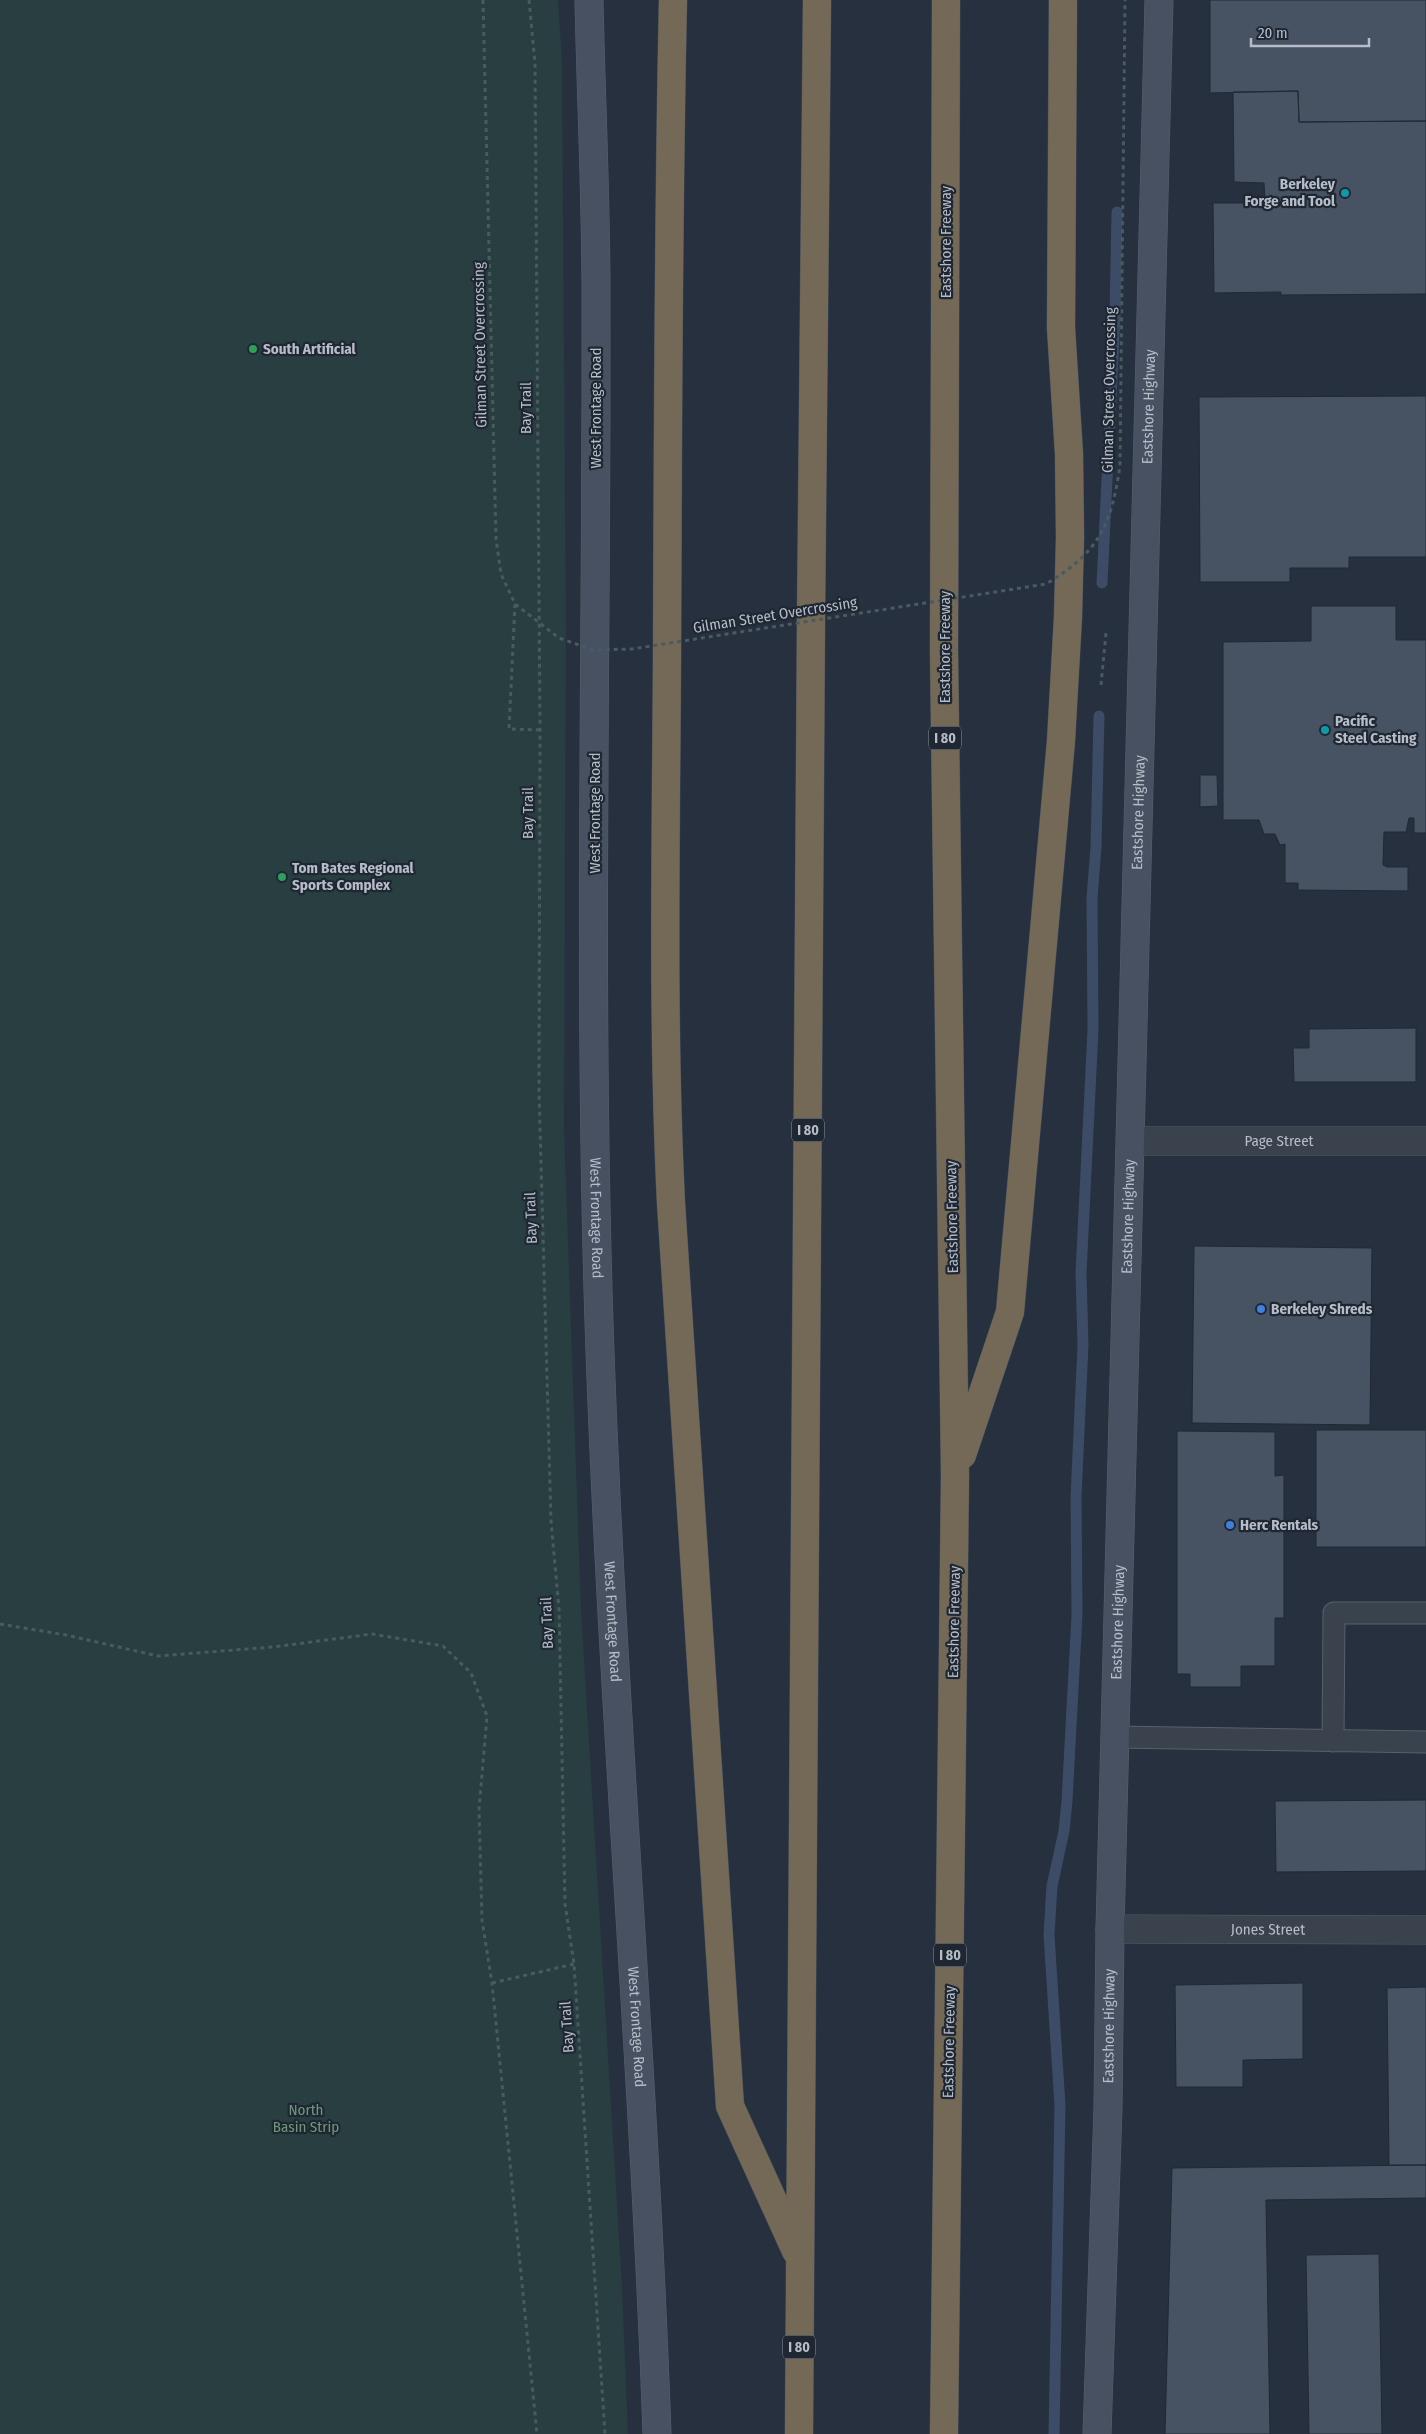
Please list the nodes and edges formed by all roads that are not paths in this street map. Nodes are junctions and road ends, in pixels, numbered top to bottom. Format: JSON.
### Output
{"nodes":[{"id":1,"x":589,"y":0,"type":"edge"},
{"id":2,"x":673,"y":0,"type":"edge"},
{"id":3,"x":817,"y":0,"type":"edge"},
{"id":4,"x":946,"y":0,"type":"edge"},
{"id":5,"x":1063,"y":0,"type":"edge"},
{"id":6,"x":1159,"y":0,"type":"edge"},
{"id":7,"x":1131,"y":1141,"type":"junction"},
{"id":8,"x":1426,"y":1141,"type":"edge"},
{"id":9,"x":955,"y":1476,"type":"junction"},
{"id":10,"x":1426,"y":1613,"type":"edge"},
{"id":11,"x":1115,"y":1737,"type":"junction"},
{"id":12,"x":1333,"y":1741,"type":"junction"},
{"id":13,"x":1426,"y":1742,"type":"edge"},
{"id":14,"x":1110,"y":1929,"type":"junction"},
{"id":15,"x":1426,"y":1930,"type":"edge"},
{"id":16,"x":799,"y":2259,"type":"junction"},
{"id":17,"x":657,"y":2434,"type":"edge"},
{"id":18,"x":799,"y":2434,"type":"edge"},
{"id":19,"x":944,"y":2434,"type":"edge"},
{"id":20,"x":1097,"y":2434,"type":"edge"}],
"edges":[{"from":1,"to":17,"type":"street","name":"West Frontage Road"},
{"from":2,"to":16,"type":"highway"},
{"from":3,"to":16,"type":"highway","number":"I 80"},
{"from":4,"to":9,"type":"highway","name":"Eastshore Freeway","number":"I 80"},
{"from":5,"to":9,"type":"highway"},
{"from":6,"to":7,"type":"street","name":"Eastshore Highway"},
{"from":7,"to":8,"type":"street","name":"Page Street"},
{"from":7,"to":11,"type":"street","name":"Eastshore Highway"},
{"from":9,"to":19,"type":"highway","name":"Eastshore Freeway","number":"I 80"},
{"from":10,"to":12,"type":"lane"},
{"from":11,"to":12,"type":"lane"},
{"from":11,"to":14,"type":"street","name":"Eastshore Highway"},
{"from":12,"to":13,"type":"lane"},
{"from":14,"to":15,"type":"street","name":"Jones Street"},
{"from":14,"to":20,"type":"street","name":"Eastshore Highway"},
{"from":16,"to":18,"type":"highway","number":"I 80"}]}
